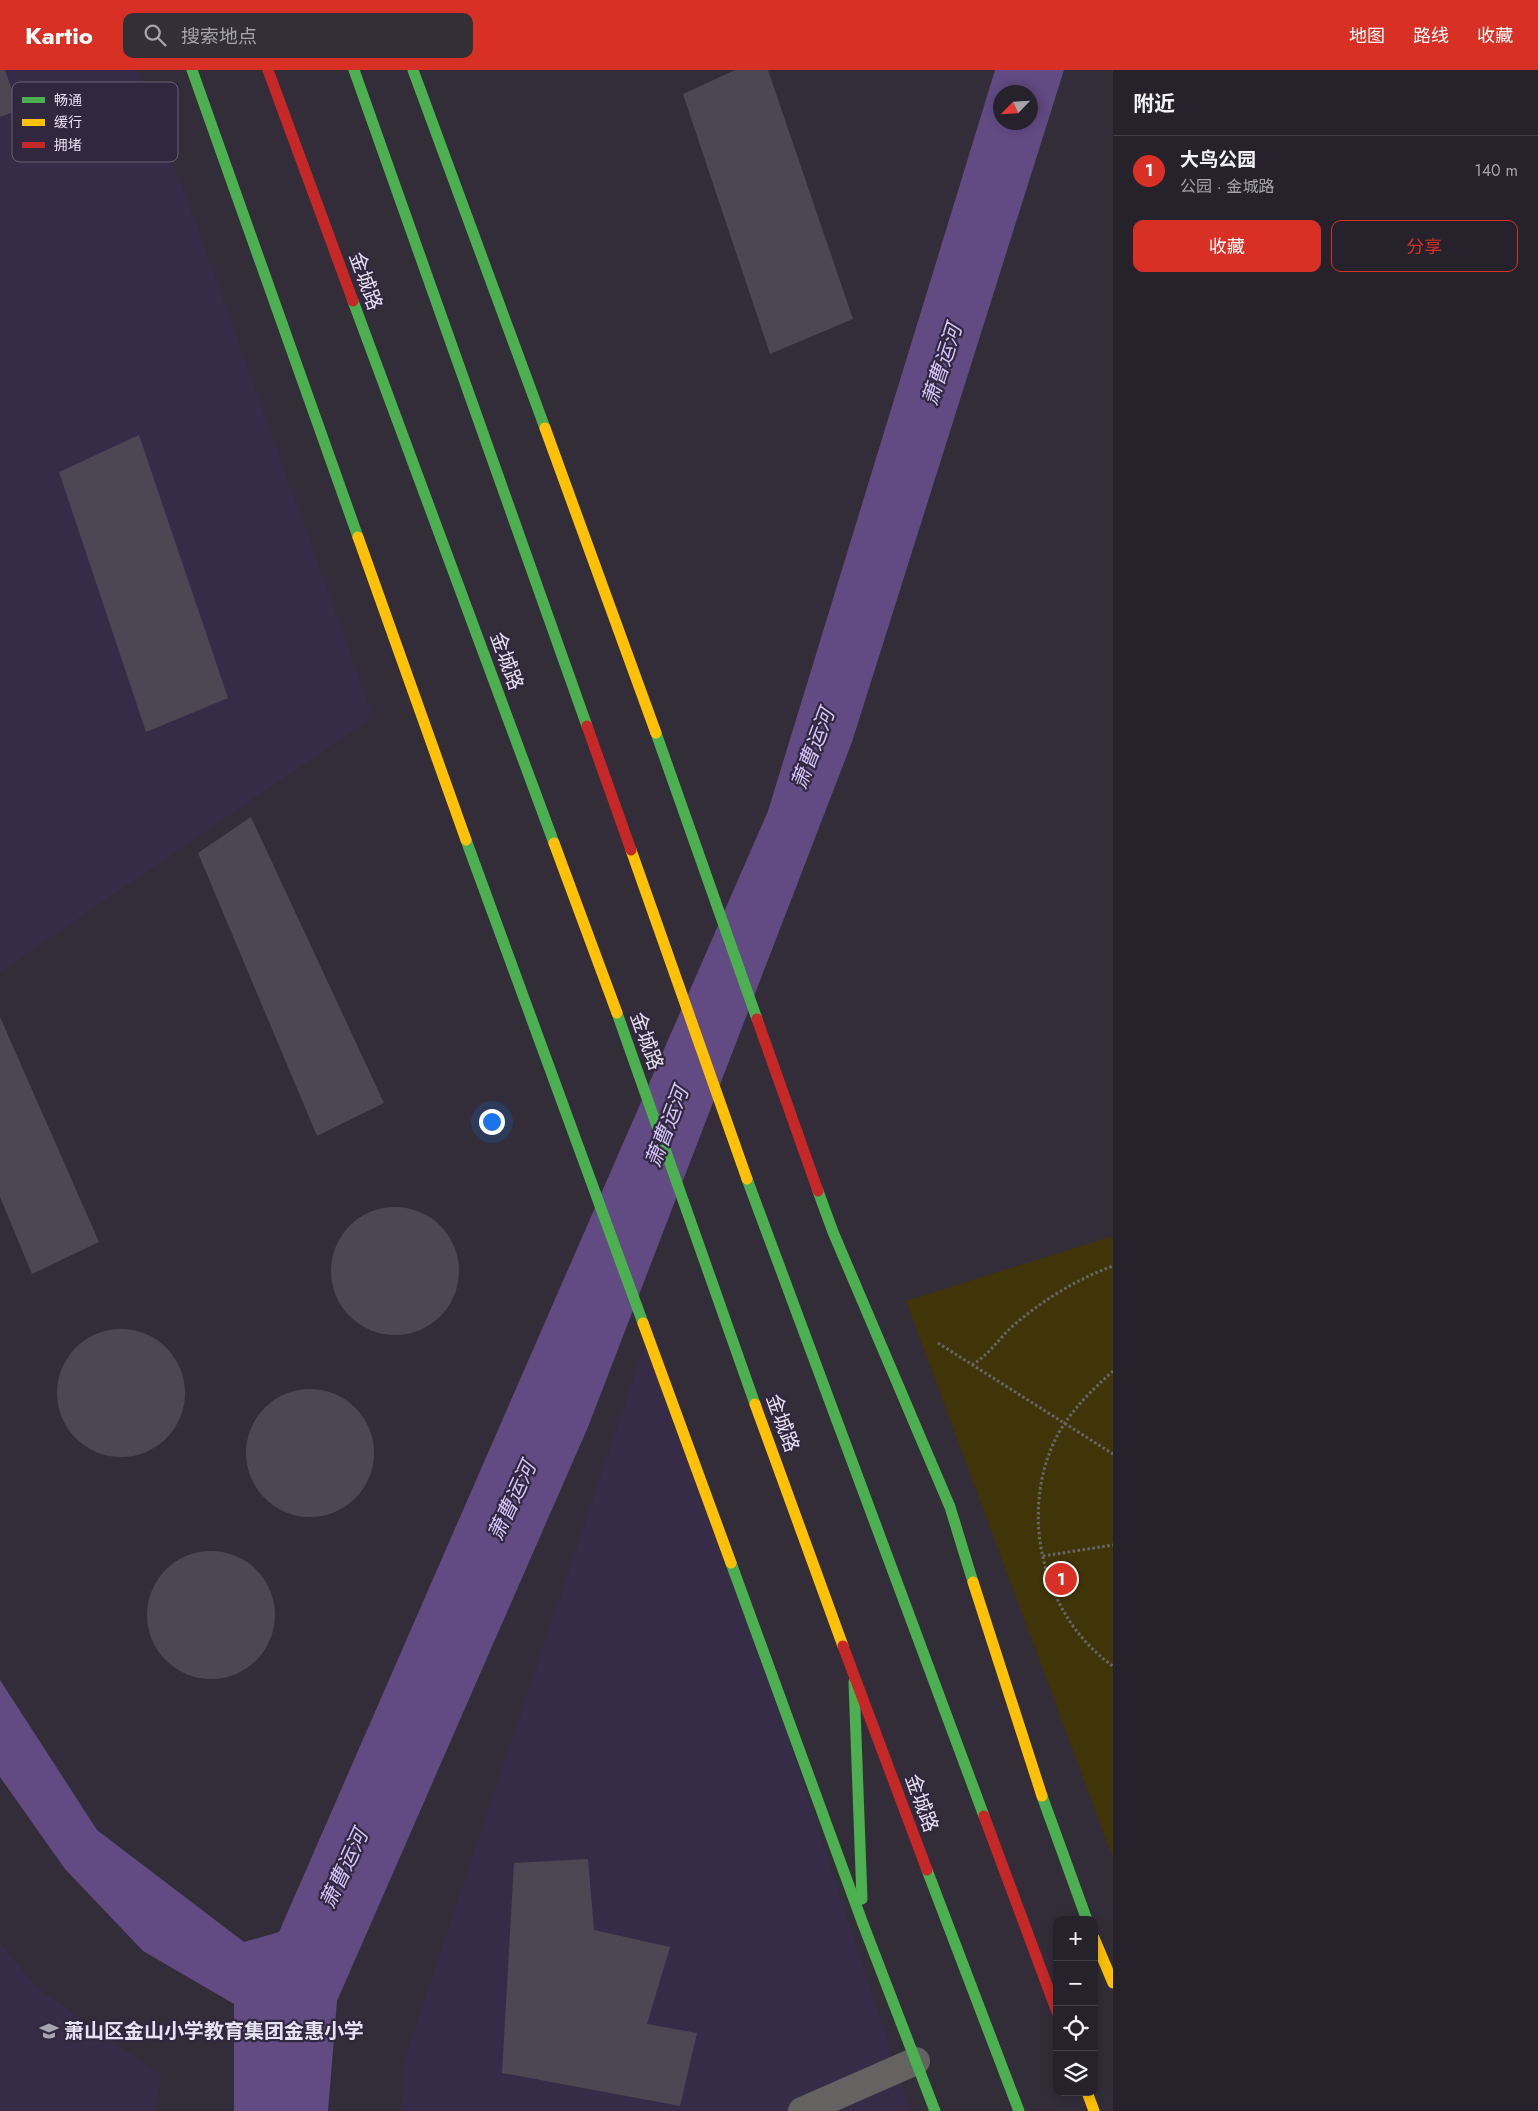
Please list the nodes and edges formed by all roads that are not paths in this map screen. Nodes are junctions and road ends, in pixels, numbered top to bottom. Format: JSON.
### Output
{"nodes":[{"id":1,"x":192,"y":70,"type":"edge"},
{"id":2,"x":268,"y":70,"type":"edge"},
{"id":3,"x":354,"y":70,"type":"edge"},
{"id":4,"x":413,"y":70,"type":"edge"},
{"id":5,"x":854,"y":1673,"type":"junction"},
{"id":6,"x":1085,"y":1916,"type":"edge"},
{"id":7,"x":863,"y":1924,"type":"junction"},
{"id":8,"x":1098,"y":1947,"type":"edge"},
{"id":9,"x":1113,"y":1983,"type":"edge"},
{"id":10,"x":1055,"y":2006,"type":"edge"},
{"id":11,"x":916,"y":2061,"type":"junction"},
{"id":12,"x":1088,"y":2096,"type":"edge"},
{"id":13,"x":802,"y":2111,"type":"edge"},
{"id":14,"x":936,"y":2111,"type":"edge"},
{"id":15,"x":1019,"y":2111,"type":"edge"},
{"id":16,"x":1094,"y":2111,"type":"edge"}],
"edges":[{"from":1,"to":7,"type":"main road"},
{"from":2,"to":5,"type":"main road","name":"金城路"},
{"from":3,"to":10,"type":"main road"},
{"from":4,"to":6,"type":"main road"},
{"from":5,"to":7,"type":"main road"},
{"from":5,"to":15,"type":"main road","name":"金城路"},
{"from":7,"to":11,"type":"main road"},
{"from":8,"to":9,"type":"main road"},
{"from":11,"to":13,"type":"street"},
{"from":11,"to":14,"type":"main road"},
{"from":12,"to":16,"type":"main road"}]}
